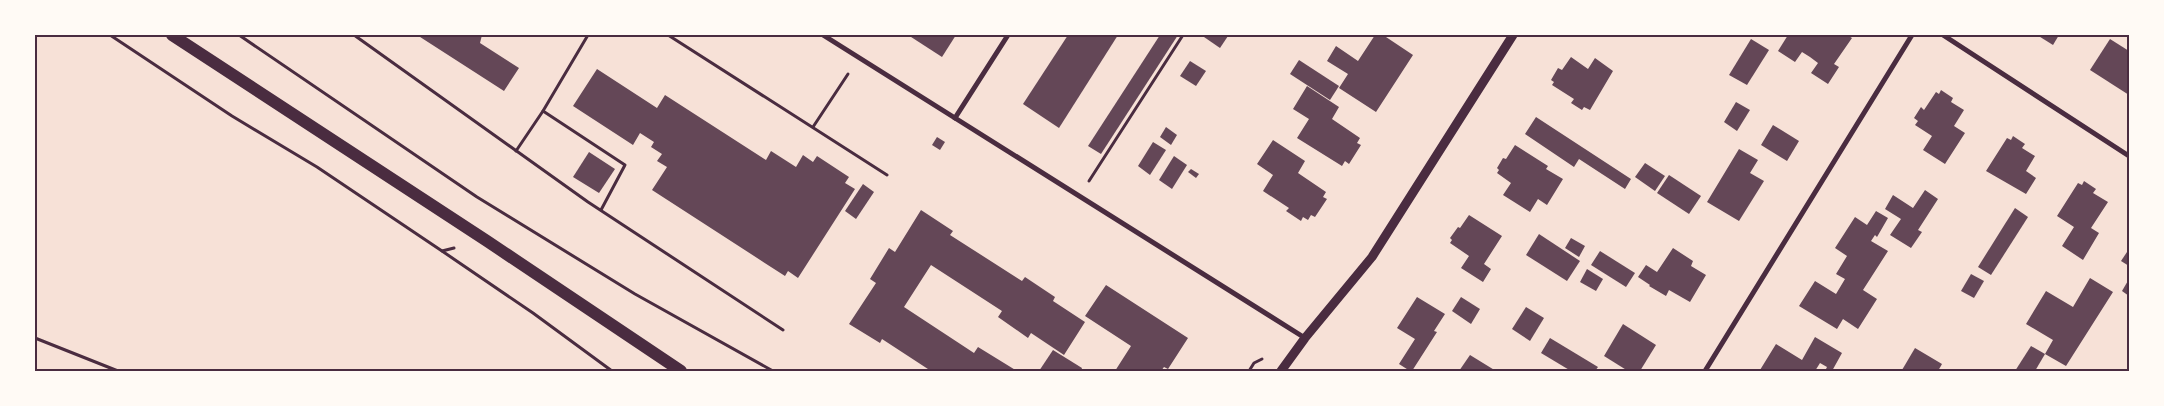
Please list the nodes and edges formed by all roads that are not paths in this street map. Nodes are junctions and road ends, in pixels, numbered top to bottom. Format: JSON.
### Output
{"nodes":[{"id":1,"x":172,"y":35,"type":"edge"},
{"id":2,"x":823,"y":35,"type":"edge"},
{"id":3,"x":1008,"y":35,"type":"edge"},
{"id":4,"x":1513,"y":35,"type":"edge"},
{"id":5,"x":1912,"y":35,"type":"edge"},
{"id":6,"x":1943,"y":35,"type":"edge"},
{"id":7,"x":955,"y":118,"type":"junction"},
{"id":8,"x":2129,"y":156,"type":"edge"},
{"id":9,"x":1305,"y":338,"type":"junction"},
{"id":10,"x":680,"y":371,"type":"edge"},
{"id":11,"x":1281,"y":371,"type":"edge"},
{"id":12,"x":1704,"y":371,"type":"edge"}],
"edges":[{"from":1,"to":10,"type":"main road"},
{"from":2,"to":7,"type":"street"},
{"from":3,"to":7,"type":"street"},
{"from":4,"to":9,"type":"street"},
{"from":5,"to":12,"type":"street"},
{"from":6,"to":8,"type":"street"},
{"from":7,"to":9,"type":"street"},
{"from":9,"to":11,"type":"street"}]}
